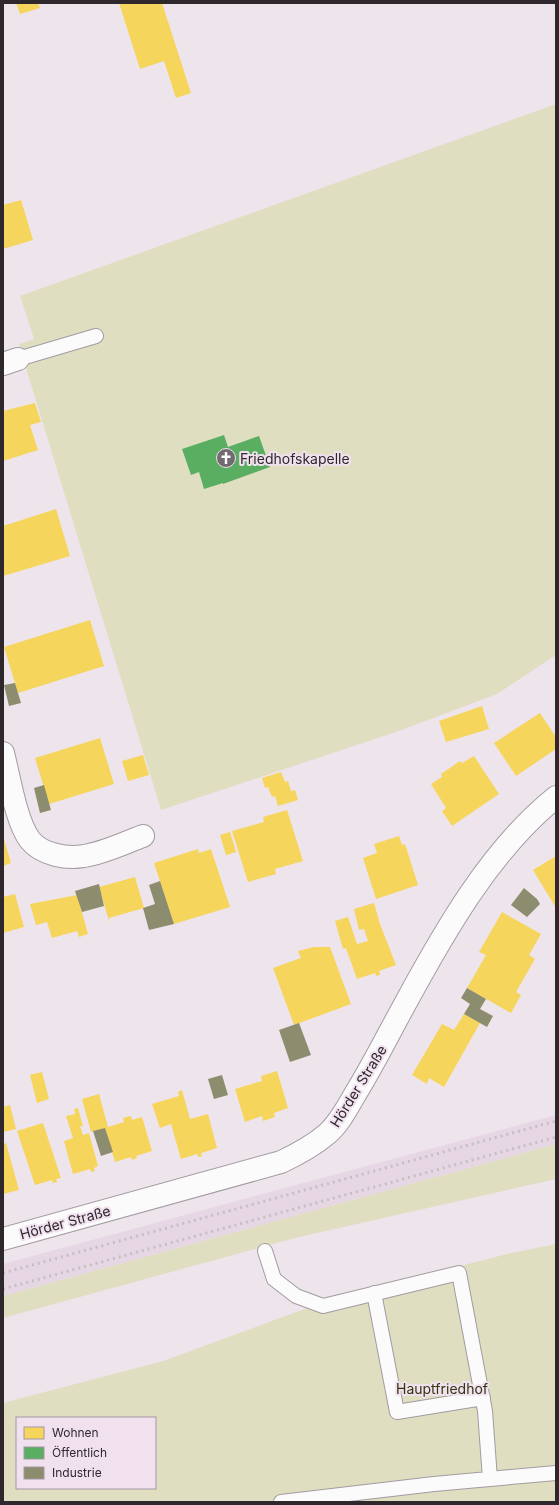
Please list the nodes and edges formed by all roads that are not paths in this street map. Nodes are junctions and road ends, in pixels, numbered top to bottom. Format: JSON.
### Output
{"nodes":[{"id":1,"x":96,"y":336,"type":"dead end"},
{"id":2,"x":11,"y":361,"type":"edge"},
{"id":3,"x":3,"y":753,"type":"edge"},
{"id":4,"x":556,"y":797,"type":"edge"},
{"id":5,"x":143,"y":836,"type":"dead end"},
{"id":6,"x":3,"y":1239,"type":"edge"},
{"id":7,"x":265,"y":1251,"type":"dead end"},
{"id":8,"x":374,"y":1293,"type":"junction"},
{"id":9,"x":483,"y":1398,"type":"junction"},
{"id":10,"x":556,"y":1473,"type":"edge"},
{"id":11,"x":490,"y":1479,"type":"junction"},
{"id":12,"x":281,"y":1502,"type":"edge"}],
"edges":[{"from":1,"to":2,"type":"lane"},
{"from":3,"to":5,"type":"street"},
{"from":4,"to":6,"type":"street","name":"Hörder Straße"},
{"from":7,"to":8,"type":"lane"},
{"from":8,"to":9,"type":"lane"},
{"from":8,"to":9,"type":"lane"},
{"from":9,"to":11,"type":"lane"},
{"from":10,"to":11,"type":"lane"},
{"from":11,"to":12,"type":"lane"}]}
